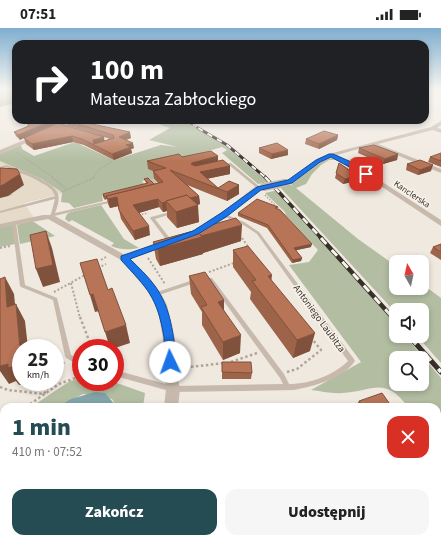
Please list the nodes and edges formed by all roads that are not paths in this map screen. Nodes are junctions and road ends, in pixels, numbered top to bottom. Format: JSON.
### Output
{"nodes":[{"id":1,"x":441,"y":123,"type":"edge"},
{"id":2,"x":66,"y":124,"type":"edge"},
{"id":3,"x":434,"y":127,"type":"junction"},
{"id":4,"x":441,"y":131,"type":"edge"},
{"id":5,"x":46,"y":132,"type":"edge"},
{"id":6,"x":39,"y":135,"type":"edge"},
{"id":7,"x":374,"y":144,"type":"junction"},
{"id":8,"x":0,"y":152,"type":"edge"},
{"id":9,"x":331,"y":155,"type":"junction"},
{"id":10,"x":216,"y":167,"type":"edge"},
{"id":11,"x":0,"y":168,"type":"edge"},
{"id":12,"x":441,"y":171,"type":"edge"},
{"id":13,"x":152,"y":180,"type":"edge"},
{"id":14,"x":259,"y":189,"type":"junction"},
{"id":15,"x":153,"y":191,"type":"edge"},
{"id":16,"x":57,"y":196,"type":"junction"},
{"id":17,"x":115,"y":200,"type":"edge"},
{"id":18,"x":182,"y":210,"type":"edge"},
{"id":19,"x":0,"y":212,"type":"edge"},
{"id":20,"x":224,"y":215,"type":"junction"},
{"id":21,"x":52,"y":216,"type":"junction"},
{"id":22,"x":14,"y":223,"type":"junction"},
{"id":23,"x":441,"y":224,"type":"edge"},
{"id":24,"x":0,"y":226,"type":"edge"},
{"id":25,"x":176,"y":239,"type":"junction"},
{"id":26,"x":124,"y":258,"type":"junction"},
{"id":27,"x":156,"y":294,"type":"junction"},
{"id":28,"x":72,"y":358,"type":"edge"},
{"id":29,"x":124,"y":375,"type":"edge"},
{"id":30,"x":287,"y":387,"type":"junction"},
{"id":31,"x":173,"y":389,"type":"junction"},
{"id":32,"x":171,"y":403,"type":"edge"}],
"edges":[{"from":1,"to":3,"type":"street"},
{"from":2,"to":5,"type":"street"},
{"from":3,"to":4,"type":"street"},
{"from":3,"to":7,"type":"street"},
{"from":6,"to":8,"type":"street"},
{"from":7,"to":9,"type":"street"},
{"from":7,"to":12,"type":"street"},
{"from":9,"to":14,"type":"street","bridge":true},
{"from":9,"to":23,"type":"street","name":"Kanclerska"},
{"from":10,"to":14,"type":"lane"},
{"from":11,"to":16,"type":"lane"},
{"from":13,"to":15,"type":"lane"},
{"from":14,"to":20,"type":"street"},
{"from":16,"to":19,"type":"lane"},
{"from":16,"to":21,"type":"lane"},
{"from":17,"to":21,"type":"lane"},
{"from":18,"to":25,"type":"lane"},
{"from":20,"to":25,"type":"street"},
{"from":20,"to":30,"type":"lane","name":"Antoniego Laubitza"},
{"from":21,"to":22,"type":"street"},
{"from":21,"to":26,"type":"street"},
{"from":22,"to":24,"type":"street"},
{"from":22,"to":28,"type":"lane"},
{"from":25,"to":26,"type":"street"},
{"from":26,"to":27,"type":"street"},
{"from":27,"to":30,"type":"lane"},
{"from":27,"to":31,"type":"street"},
{"from":29,"to":31,"type":"lane","name":"Antoniego Laubitza"},
{"from":30,"to":31,"type":"lane","name":"Antoniego Laubitza"},
{"from":31,"to":32,"type":"street"}]}
